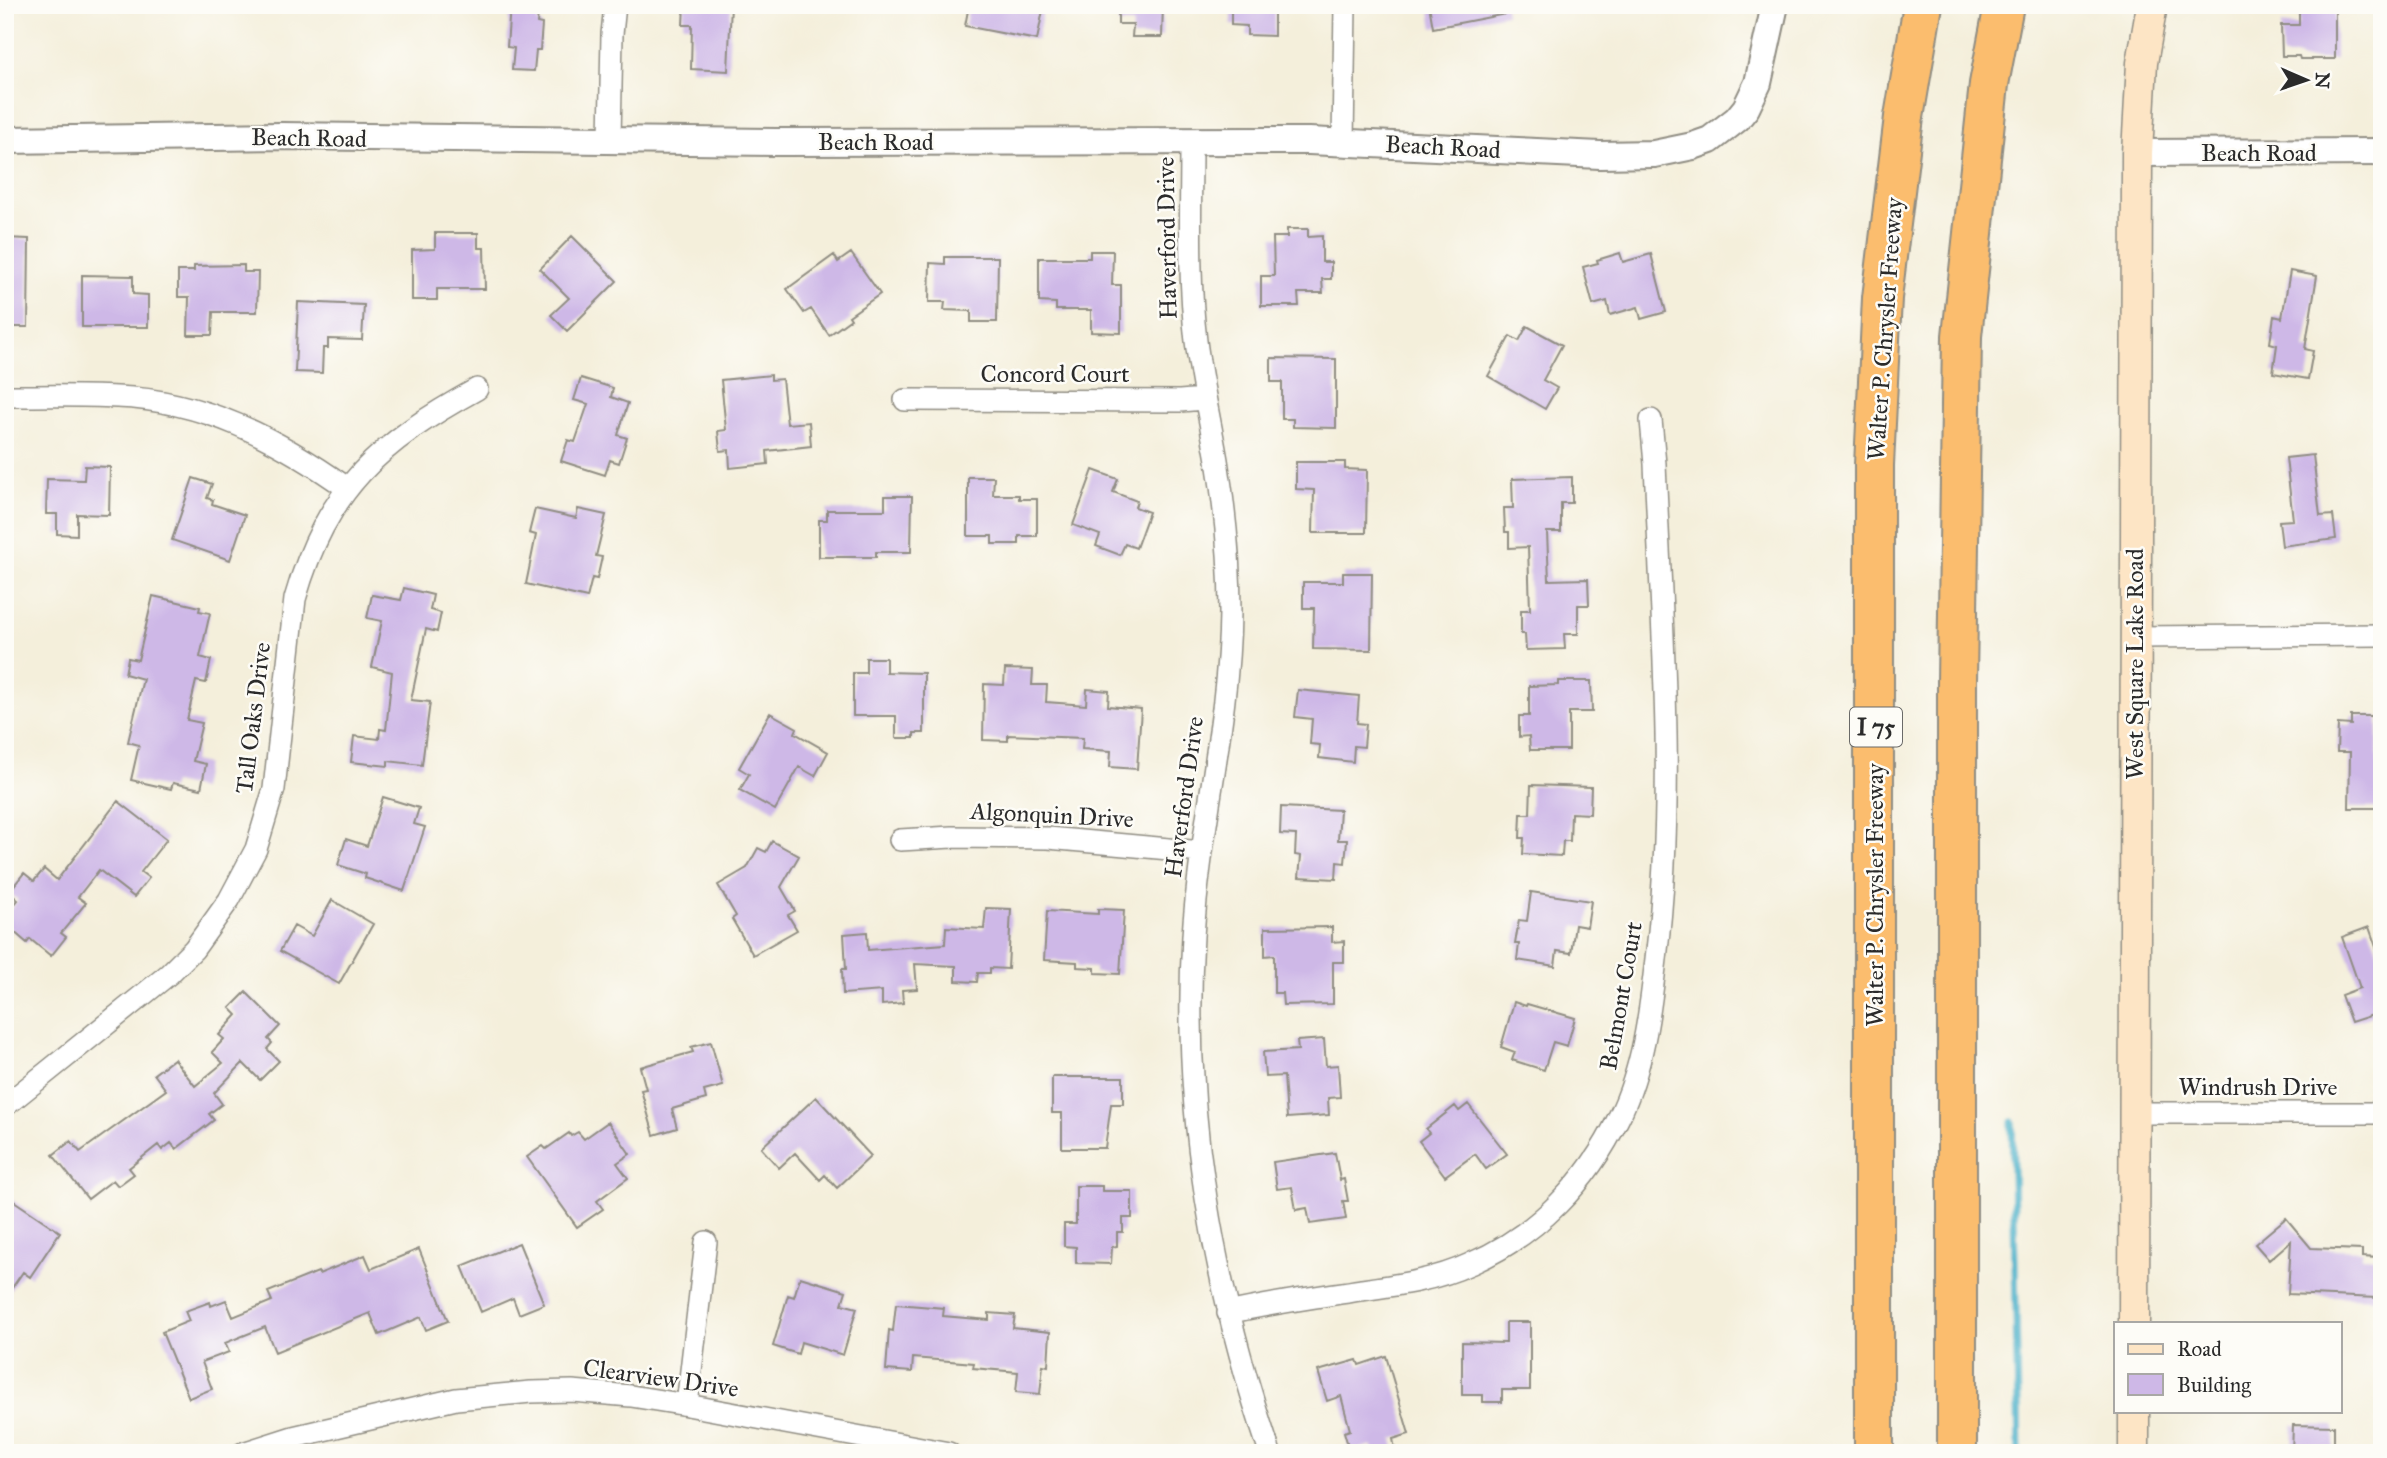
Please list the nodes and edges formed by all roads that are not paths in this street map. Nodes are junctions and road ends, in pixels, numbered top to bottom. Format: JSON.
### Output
{"nodes":[{"id":1,"x":615,"y":5,"type":"edge"},
{"id":2,"x":1345,"y":5,"type":"edge"},
{"id":3,"x":1775,"y":5,"type":"edge"},
{"id":4,"x":1923,"y":5,"type":"edge"},
{"id":5,"x":2004,"y":5,"type":"edge"},
{"id":6,"x":2152,"y":5,"type":"edge"},
{"id":7,"x":610,"y":139,"type":"junction"},
{"id":8,"x":5,"y":140,"type":"edge"},
{"id":9,"x":1191,"y":142,"type":"junction"},
{"id":10,"x":1343,"y":142,"type":"junction"},
{"id":11,"x":2382,"y":152,"type":"edge"},
{"id":12,"x":2137,"y":153,"type":"junction"},
{"id":13,"x":477,"y":389,"type":"dead end"},
{"id":14,"x":5,"y":396,"type":"edge"},
{"id":15,"x":1205,"y":399,"type":"junction"},
{"id":16,"x":905,"y":400,"type":"dead end"},
{"id":17,"x":1651,"y":420,"type":"dead end"},
{"id":18,"x":347,"y":488,"type":"junction"},
{"id":19,"x":2382,"y":635,"type":"edge"},
{"id":20,"x":2134,"y":637,"type":"junction"},
{"id":21,"x":900,"y":840,"type":"dead end"},
{"id":22,"x":1202,"y":852,"type":"junction"},
{"id":23,"x":5,"y":1106,"type":"edge"},
{"id":24,"x":2135,"y":1113,"type":"junction"},
{"id":25,"x":2382,"y":1113,"type":"edge"},
{"id":26,"x":706,"y":1242,"type":"dead end"},
{"id":27,"x":1228,"y":1313,"type":"junction"},
{"id":28,"x":2134,"y":1322,"type":"edge"},
{"id":29,"x":687,"y":1405,"type":"junction"},
{"id":30,"x":2134,"y":1412,"type":"edge"},
{"id":31,"x":940,"y":1452,"type":"edge"},
{"id":32,"x":243,"y":1453,"type":"edge"},
{"id":33,"x":1270,"y":1453,"type":"edge"},
{"id":34,"x":1874,"y":1453,"type":"edge"},
{"id":35,"x":1957,"y":1453,"type":"edge"},
{"id":36,"x":2134,"y":1453,"type":"edge"}],
"edges":[{"from":1,"to":7,"type":"street"},
{"from":2,"to":10,"type":"street"},
{"from":3,"to":10,"type":"street","name":"Beach Road"},
{"from":4,"to":34,"type":"highway","name":"Walter P. Chrysler Freeway","number":"I 75"},
{"from":5,"to":35,"type":"highway"},
{"from":6,"to":12,"type":"main road","name":"West Square Lake Road"},
{"from":7,"to":8,"type":"street","name":"Beach Road"},
{"from":7,"to":9,"type":"street","name":"Beach Road"},
{"from":9,"to":10,"type":"street","name":"Beach Road"},
{"from":9,"to":15,"type":"street","name":"Haverford Drive"},
{"from":11,"to":12,"type":"street","name":"Beach Road"},
{"from":12,"to":20,"type":"main road","name":"West Square Lake Road"},
{"from":13,"to":18,"type":"street","name":"Tall Oaks Drive"},
{"from":14,"to":18,"type":"street"},
{"from":15,"to":16,"type":"street","name":"Concord Court"},
{"from":15,"to":22,"type":"street","name":"Haverford Drive"},
{"from":17,"to":27,"type":"street","name":"Belmont Court"},
{"from":18,"to":23,"type":"street","name":"Tall Oaks Drive"},
{"from":19,"to":20,"type":"street"},
{"from":20,"to":24,"type":"main road","name":"West Square Lake Road"},
{"from":21,"to":22,"type":"street","name":"Algonquin Drive"},
{"from":22,"to":27,"type":"street","name":"Haverford Drive"},
{"from":24,"to":25,"type":"street","name":"Windrush Drive"},
{"from":24,"to":28,"type":"main road","name":"West Square Lake Road"},
{"from":26,"to":29,"type":"street"},
{"from":27,"to":33,"type":"street","name":"Haverford Drive"},
{"from":29,"to":31,"type":"street","name":"Clearview Drive"},
{"from":29,"to":32,"type":"street","name":"Clearview Drive"},
{"from":30,"to":36,"type":"main road"}]}
